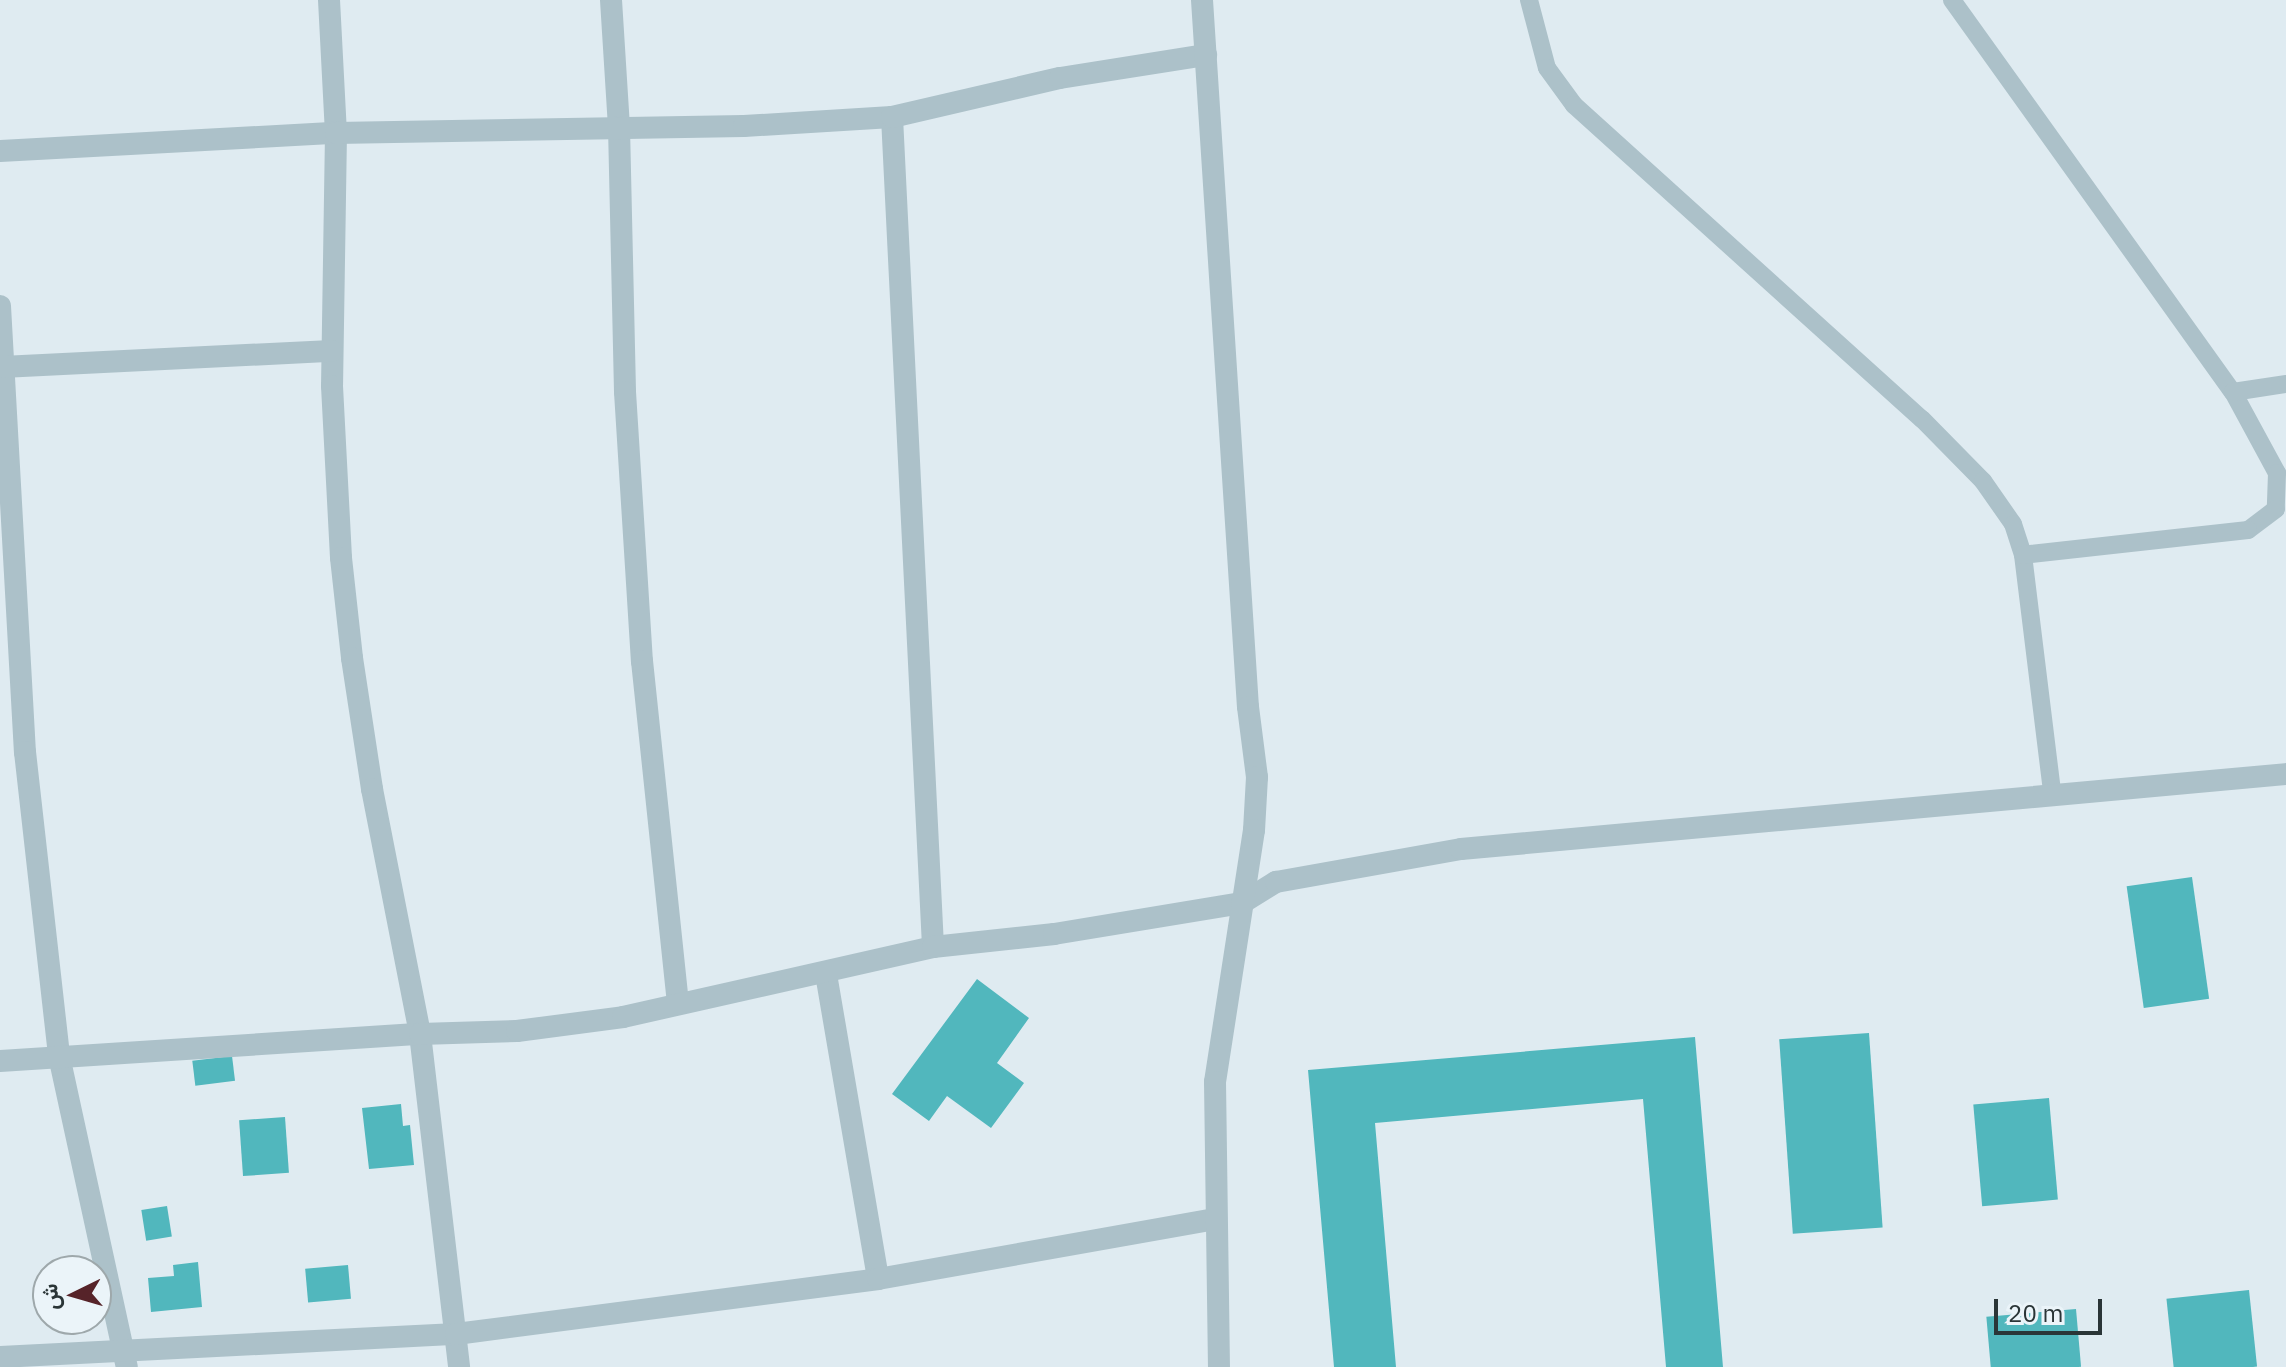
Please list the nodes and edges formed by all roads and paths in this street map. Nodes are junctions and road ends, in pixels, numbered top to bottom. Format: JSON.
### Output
{"nodes":[{"id":1,"x":329,"y":0,"type":"edge"},
{"id":2,"x":611,"y":0,"type":"edge"},
{"id":3,"x":1202,"y":0,"type":"edge"},
{"id":4,"x":1529,"y":0,"type":"edge"},
{"id":5,"x":1952,"y":0,"type":"edge"},
{"id":6,"x":1206,"y":55,"type":"junction"},
{"id":7,"x":892,"y":117,"type":"junction"},
{"id":8,"x":619,"y":127,"type":"junction"},
{"id":9,"x":336,"y":133,"type":"junction"},
{"id":10,"x":0,"y":151,"type":"edge"},
{"id":11,"x":0,"y":306,"type":"edge"},
{"id":12,"x":332,"y":351,"type":"junction"},
{"id":13,"x":2,"y":367,"type":"junction"},
{"id":14,"x":2286,"y":384,"type":"edge"},
{"id":15,"x":2233,"y":392,"type":"junction"},
{"id":16,"x":2023,"y":555,"type":"junction"},
{"id":17,"x":7,"y":570,"type":"edge"},
{"id":18,"x":2286,"y":774,"type":"edge"},
{"id":19,"x":2052,"y":792,"type":"junction"},
{"id":20,"x":1242,"y":903,"type":"junction"},
{"id":21,"x":933,"y":947,"type":"junction"},
{"id":22,"x":826,"y":974,"type":"junction"},
{"id":23,"x":678,"y":1004,"type":"junction"},
{"id":24,"x":420,"y":1034,"type":"junction"},
{"id":25,"x":59,"y":1056,"type":"junction"},
{"id":26,"x":0,"y":1061,"type":"edge"},
{"id":27,"x":1216,"y":1219,"type":"junction"},
{"id":28,"x":878,"y":1279,"type":"junction"},
{"id":29,"x":456,"y":1334,"type":"junction"},
{"id":30,"x":0,"y":1357,"type":"edge"},
{"id":31,"x":126,"y":1360,"type":"edge"},
{"id":32,"x":459,"y":1367,"type":"edge"},
{"id":33,"x":1219,"y":1367,"type":"edge"}],
"edges":[{"from":1,"to":9,"type":"street"},
{"from":2,"to":8,"type":"street"},
{"from":3,"to":6,"type":"street"},
{"from":4,"to":16,"type":"lane"},
{"from":5,"to":15,"type":"lane"},
{"from":6,"to":7,"type":"street"},
{"from":6,"to":20,"type":"street"},
{"from":7,"to":8,"type":"street"},
{"from":7,"to":21,"type":"street"},
{"from":8,"to":9,"type":"street"},
{"from":8,"to":23,"type":"street"},
{"from":9,"to":10,"type":"street"},
{"from":9,"to":12,"type":"street"},
{"from":11,"to":13,"type":"street"},
{"from":12,"to":13,"type":"street"},
{"from":12,"to":24,"type":"street"},
{"from":13,"to":17,"type":"street"},
{"from":14,"to":15,"type":"lane"},
{"from":15,"to":16,"type":"lane"},
{"from":16,"to":19,"type":"lane"},
{"from":17,"to":25,"type":"street"},
{"from":18,"to":19,"type":"street"},
{"from":19,"to":20,"type":"street"},
{"from":20,"to":21,"type":"street"},
{"from":20,"to":27,"type":"street"},
{"from":21,"to":22,"type":"street"},
{"from":22,"to":23,"type":"street"},
{"from":22,"to":28,"type":"street"},
{"from":23,"to":24,"type":"street"},
{"from":24,"to":25,"type":"street"},
{"from":24,"to":29,"type":"street"},
{"from":25,"to":26,"type":"street"},
{"from":25,"to":31,"type":"street"},
{"from":27,"to":28,"type":"street"},
{"from":27,"to":33,"type":"street"},
{"from":28,"to":29,"type":"street"},
{"from":29,"to":31,"type":"street"},
{"from":29,"to":32,"type":"street"},
{"from":30,"to":31,"type":"street"}]}
